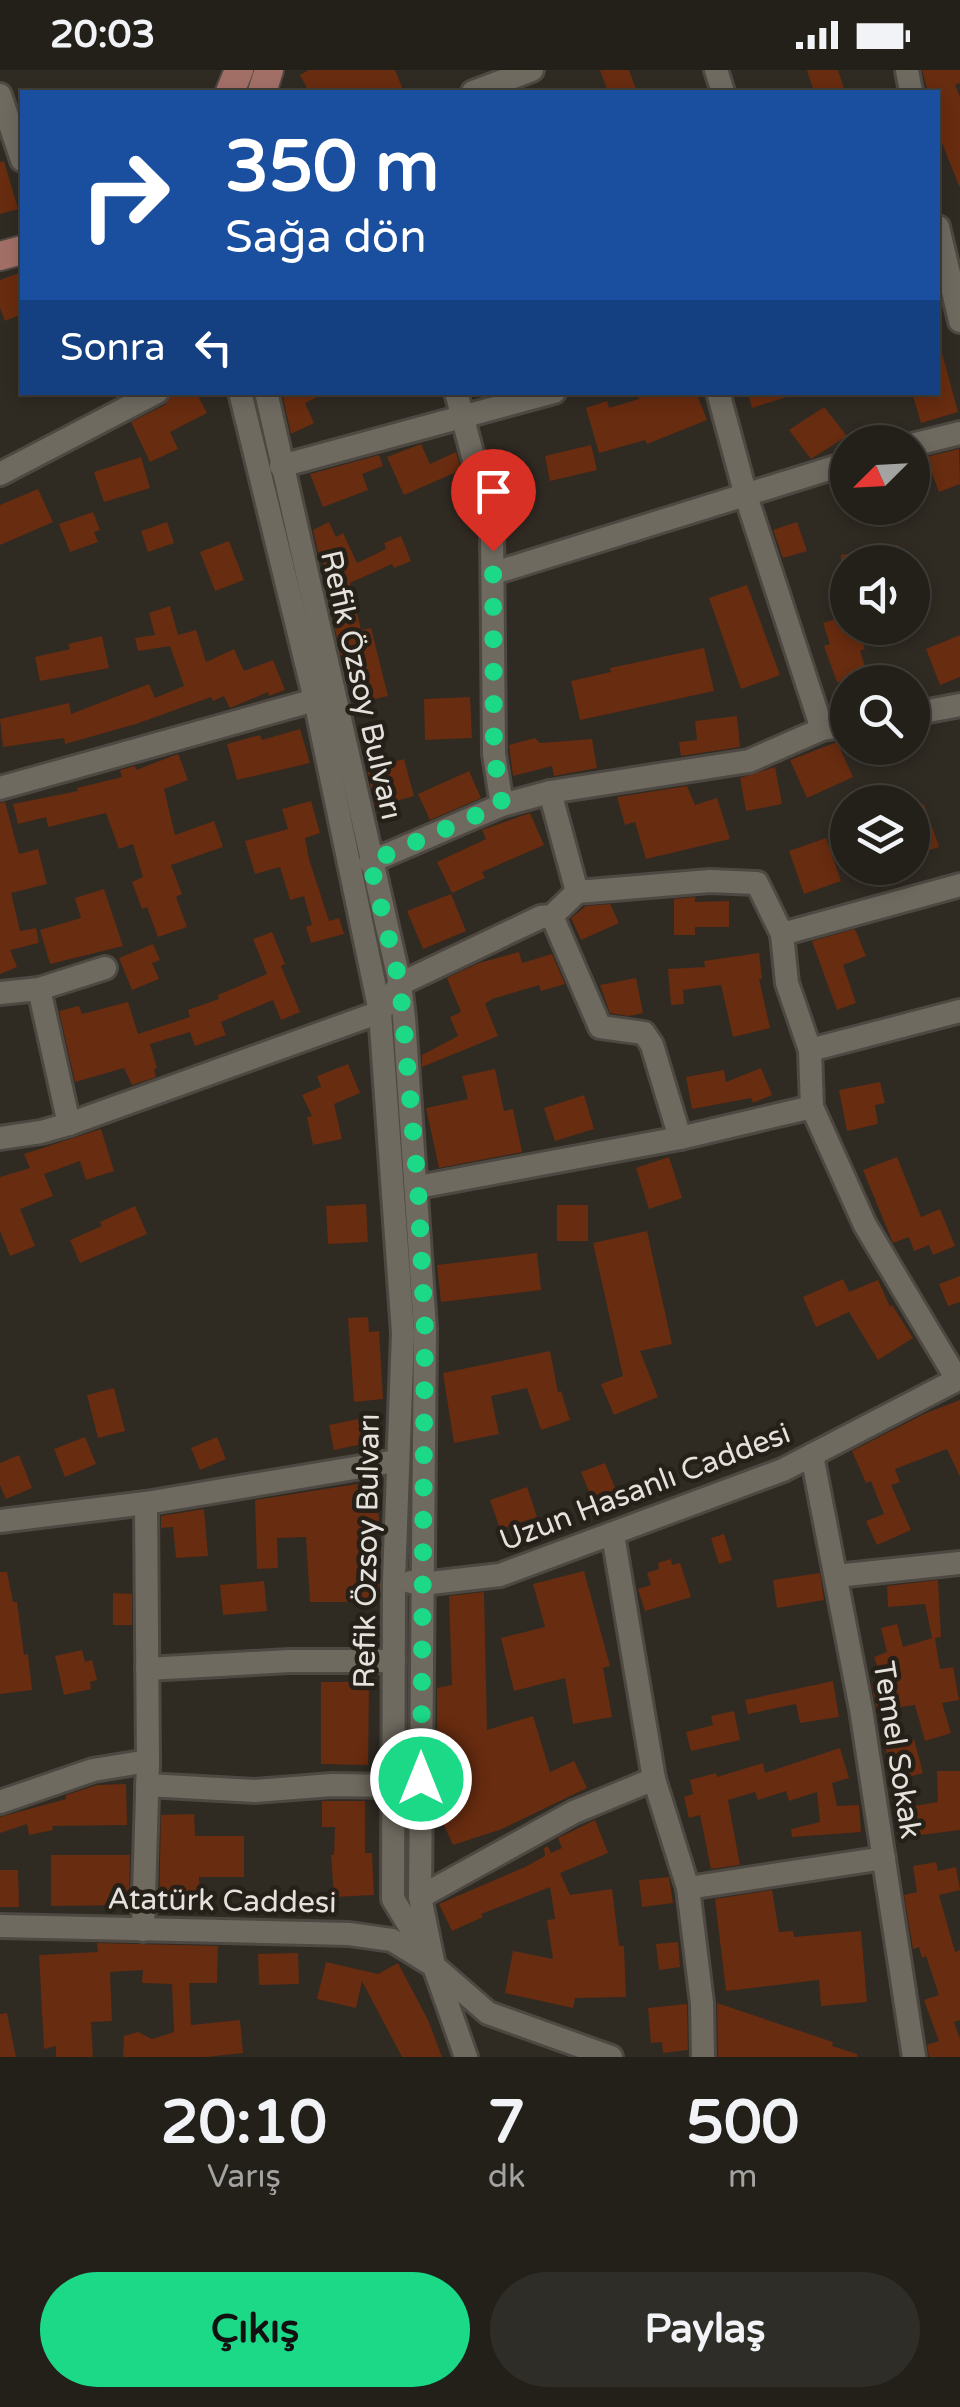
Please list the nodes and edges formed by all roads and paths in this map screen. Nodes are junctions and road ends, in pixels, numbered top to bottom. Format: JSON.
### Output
{"nodes":[{"id":1,"x":532,"y":70,"type":"edge"},
{"id":2,"x":478,"y":90,"type":"edge"},
{"id":3,"x":0,"y":95,"type":"edge"},
{"id":4,"x":20,"y":154,"type":"edge"},
{"id":5,"x":940,"y":236,"type":"edge"},
{"id":6,"x":948,"y":269,"type":"edge"},
{"id":7,"x":960,"y":321,"type":"edge"},
{"id":8,"x":151,"y":395,"type":"edge"},
{"id":9,"x":241,"y":395,"type":"edge"},
{"id":10,"x":267,"y":395,"type":"edge"},
{"id":11,"x":457,"y":395,"type":"edge"},
{"id":12,"x":543,"y":395,"type":"edge"},
{"id":13,"x":719,"y":395,"type":"edge"},
{"id":14,"x":463,"y":416,"type":"junction"},
{"id":15,"x":960,"y":433,"type":"edge"},
{"id":16,"x":930,"y":441,"type":"edge"},
{"id":17,"x":281,"y":466,"type":"junction"},
{"id":18,"x":830,"y":469,"type":"edge"},
{"id":19,"x":0,"y":474,"type":"edge"},
{"id":20,"x":746,"y":496,"type":"junction"},
{"id":21,"x":494,"y":572,"type":"junction"},
{"id":22,"x":315,"y":700,"type":"junction"},
{"id":23,"x":960,"y":706,"type":"edge"},
{"id":24,"x":930,"y":711,"type":"edge"},
{"id":25,"x":830,"y":727,"type":"edge"},
{"id":26,"x":822,"y":729,"type":"junction"},
{"id":27,"x":0,"y":788,"type":"edge"},
{"id":28,"x":550,"y":792,"type":"junction"},
{"id":29,"x":502,"y":804,"type":"junction"},
{"id":30,"x":370,"y":862,"type":"junction"},
{"id":31,"x":960,"y":885,"type":"edge"},
{"id":32,"x":577,"y":892,"type":"junction"},
{"id":33,"x":552,"y":916,"type":"junction"},
{"id":34,"x":782,"y":934,"type":"junction"},
{"id":35,"x":105,"y":968,"type":"dead end"},
{"id":36,"x":400,"y":984,"type":"junction"},
{"id":37,"x":38,"y":989,"type":"junction"},
{"id":38,"x":0,"y":993,"type":"edge"},
{"id":39,"x":960,"y":1011,"type":"edge"},
{"id":40,"x":380,"y":1012,"type":"junction"},
{"id":41,"x":810,"y":1050,"type":"junction"},
{"id":42,"x":812,"y":1108,"type":"junction"},
{"id":43,"x":69,"y":1124,"type":"junction"},
{"id":44,"x":0,"y":1138,"type":"edge"},
{"id":45,"x":680,"y":1138,"type":"junction"},
{"id":46,"x":418,"y":1187,"type":"junction"},
{"id":47,"x":958,"y":1378,"type":"edge"},
{"id":48,"x":812,"y":1455,"type":"junction"},
{"id":49,"x":396,"y":1462,"type":"junction"},
{"id":50,"x":146,"y":1503,"type":"junction"},
{"id":51,"x":0,"y":1520,"type":"edge"},
{"id":52,"x":612,"y":1535,"type":"junction"},
{"id":53,"x":960,"y":1564,"type":"edge"},
{"id":54,"x":836,"y":1576,"type":"junction"},
{"id":55,"x":394,"y":1580,"type":"junction"},
{"id":56,"x":422,"y":1584,"type":"junction"},
{"id":57,"x":394,"y":1661,"type":"junction"},
{"id":58,"x":148,"y":1669,"type":"junction"},
{"id":59,"x":148,"y":1761,"type":"junction"},
{"id":60,"x":654,"y":1778,"type":"junction"},
{"id":61,"x":148,"y":1785,"type":"junction"},
{"id":62,"x":394,"y":1786,"type":"junction"},
{"id":63,"x":0,"y":1802,"type":"edge"},
{"id":64,"x":884,"y":1858,"type":"junction"},
{"id":65,"x":688,"y":1888,"type":"junction"},
{"id":66,"x":420,"y":1897,"type":"junction"},
{"id":67,"x":0,"y":1926,"type":"edge"},
{"id":68,"x":143,"y":1930,"type":"junction"},
{"id":69,"x":434,"y":1966,"type":"junction"},
{"id":70,"x":466,"y":2057,"type":"edge"},
{"id":71,"x":611,"y":2057,"type":"edge"},
{"id":72,"x":702,"y":2057,"type":"edge"},
{"id":73,"x":914,"y":2057,"type":"edge"}],
"edges":[{"from":1,"to":2,"type":"street"},
{"from":3,"to":4,"type":"street"},
{"from":5,"to":6,"type":"street"},
{"from":6,"to":7,"type":"street"},
{"from":8,"to":19,"type":"street"},
{"from":9,"to":22,"type":"street","name":"Refik Özsoy Bulvarı"},
{"from":10,"to":17,"type":"street","name":"Refik Özsoy Bulvarı"},
{"from":11,"to":14,"type":"street"},
{"from":12,"to":14,"type":"street"},
{"from":13,"to":20,"type":"street"},
{"from":14,"to":17,"type":"street"},
{"from":14,"to":21,"type":"street"},
{"from":15,"to":16,"type":"street"},
{"from":17,"to":30,"type":"street","name":"Refik Özsoy Bulvarı"},
{"from":18,"to":20,"type":"street"},
{"from":20,"to":21,"type":"street"},
{"from":20,"to":26,"type":"street"},
{"from":21,"to":29,"type":"street"},
{"from":22,"to":27,"type":"street"},
{"from":22,"to":40,"type":"street","name":"Refik Özsoy Bulvarı"},
{"from":23,"to":24,"type":"street"},
{"from":25,"to":26,"type":"street"},
{"from":26,"to":28,"type":"street"},
{"from":28,"to":29,"type":"street"},
{"from":28,"to":32,"type":"street"},
{"from":29,"to":30,"type":"street"},
{"from":30,"to":36,"type":"street","name":"Refik Özsoy Bulvarı"},
{"from":31,"to":34,"type":"street"},
{"from":32,"to":33,"type":"street"},
{"from":32,"to":34,"type":"street"},
{"from":33,"to":36,"type":"street"},
{"from":33,"to":45,"type":"street"},
{"from":34,"to":41,"type":"street"},
{"from":35,"to":37,"type":"street"},
{"from":36,"to":40,"type":"street"},
{"from":36,"to":46,"type":"street","name":"Refik Özsoy Bulvarı"},
{"from":37,"to":38,"type":"street"},
{"from":37,"to":43,"type":"street"},
{"from":39,"to":41,"type":"street"},
{"from":40,"to":43,"type":"street"},
{"from":40,"to":49,"type":"street","name":"Refik Özsoy Bulvarı"},
{"from":41,"to":42,"type":"street"},
{"from":42,"to":45,"type":"street"},
{"from":42,"to":47,"type":"street"},
{"from":43,"to":44,"type":"street"},
{"from":45,"to":46,"type":"street"},
{"from":46,"to":56,"type":"street","name":"Refik Özsoy Bulvarı"},
{"from":47,"to":48,"type":"street","name":"Uzun Hasanlı Caddesi"},
{"from":48,"to":52,"type":"street","name":"Uzun Hasanlı Caddesi"},
{"from":48,"to":54,"type":"street","name":"Temel Sokak"},
{"from":49,"to":50,"type":"street"},
{"from":49,"to":55,"type":"street","name":"Refik Özsoy Bulvarı"},
{"from":50,"to":51,"type":"street"},
{"from":50,"to":58,"type":"street"},
{"from":52,"to":56,"type":"street","name":"Uzun Hasanlı Caddesi"},
{"from":52,"to":60,"type":"street"},
{"from":53,"to":54,"type":"street"},
{"from":54,"to":64,"type":"street","name":"Temel Sokak"},
{"from":55,"to":56,"type":"street","name":"Uzun Hasanlı Caddesi"},
{"from":55,"to":57,"type":"street","name":"Refik Özsoy Bulvarı"},
{"from":56,"to":66,"type":"street","name":"Refik Özsoy Bulvarı"},
{"from":57,"to":58,"type":"street"},
{"from":57,"to":62,"type":"street","name":"Refik Özsoy Bulvarı"},
{"from":58,"to":59,"type":"street"},
{"from":59,"to":61,"type":"street"},
{"from":59,"to":63,"type":"street"},
{"from":60,"to":65,"type":"street"},
{"from":60,"to":66,"type":"street"},
{"from":61,"to":62,"type":"street"},
{"from":61,"to":68,"type":"street"},
{"from":62,"to":69,"type":"street","name":"Refik Özsoy Bulvarı"},
{"from":64,"to":65,"type":"street"},
{"from":64,"to":73,"type":"street","name":"Temel Sokak"},
{"from":65,"to":72,"type":"street"},
{"from":66,"to":69,"type":"street","name":"Refik Özsoy Bulvarı"},
{"from":67,"to":68,"type":"street","name":"Atatürk Caddesi"},
{"from":68,"to":69,"type":"street","name":"Atatürk Caddesi"},
{"from":69,"to":70,"type":"street"},
{"from":69,"to":71,"type":"street"}]}
